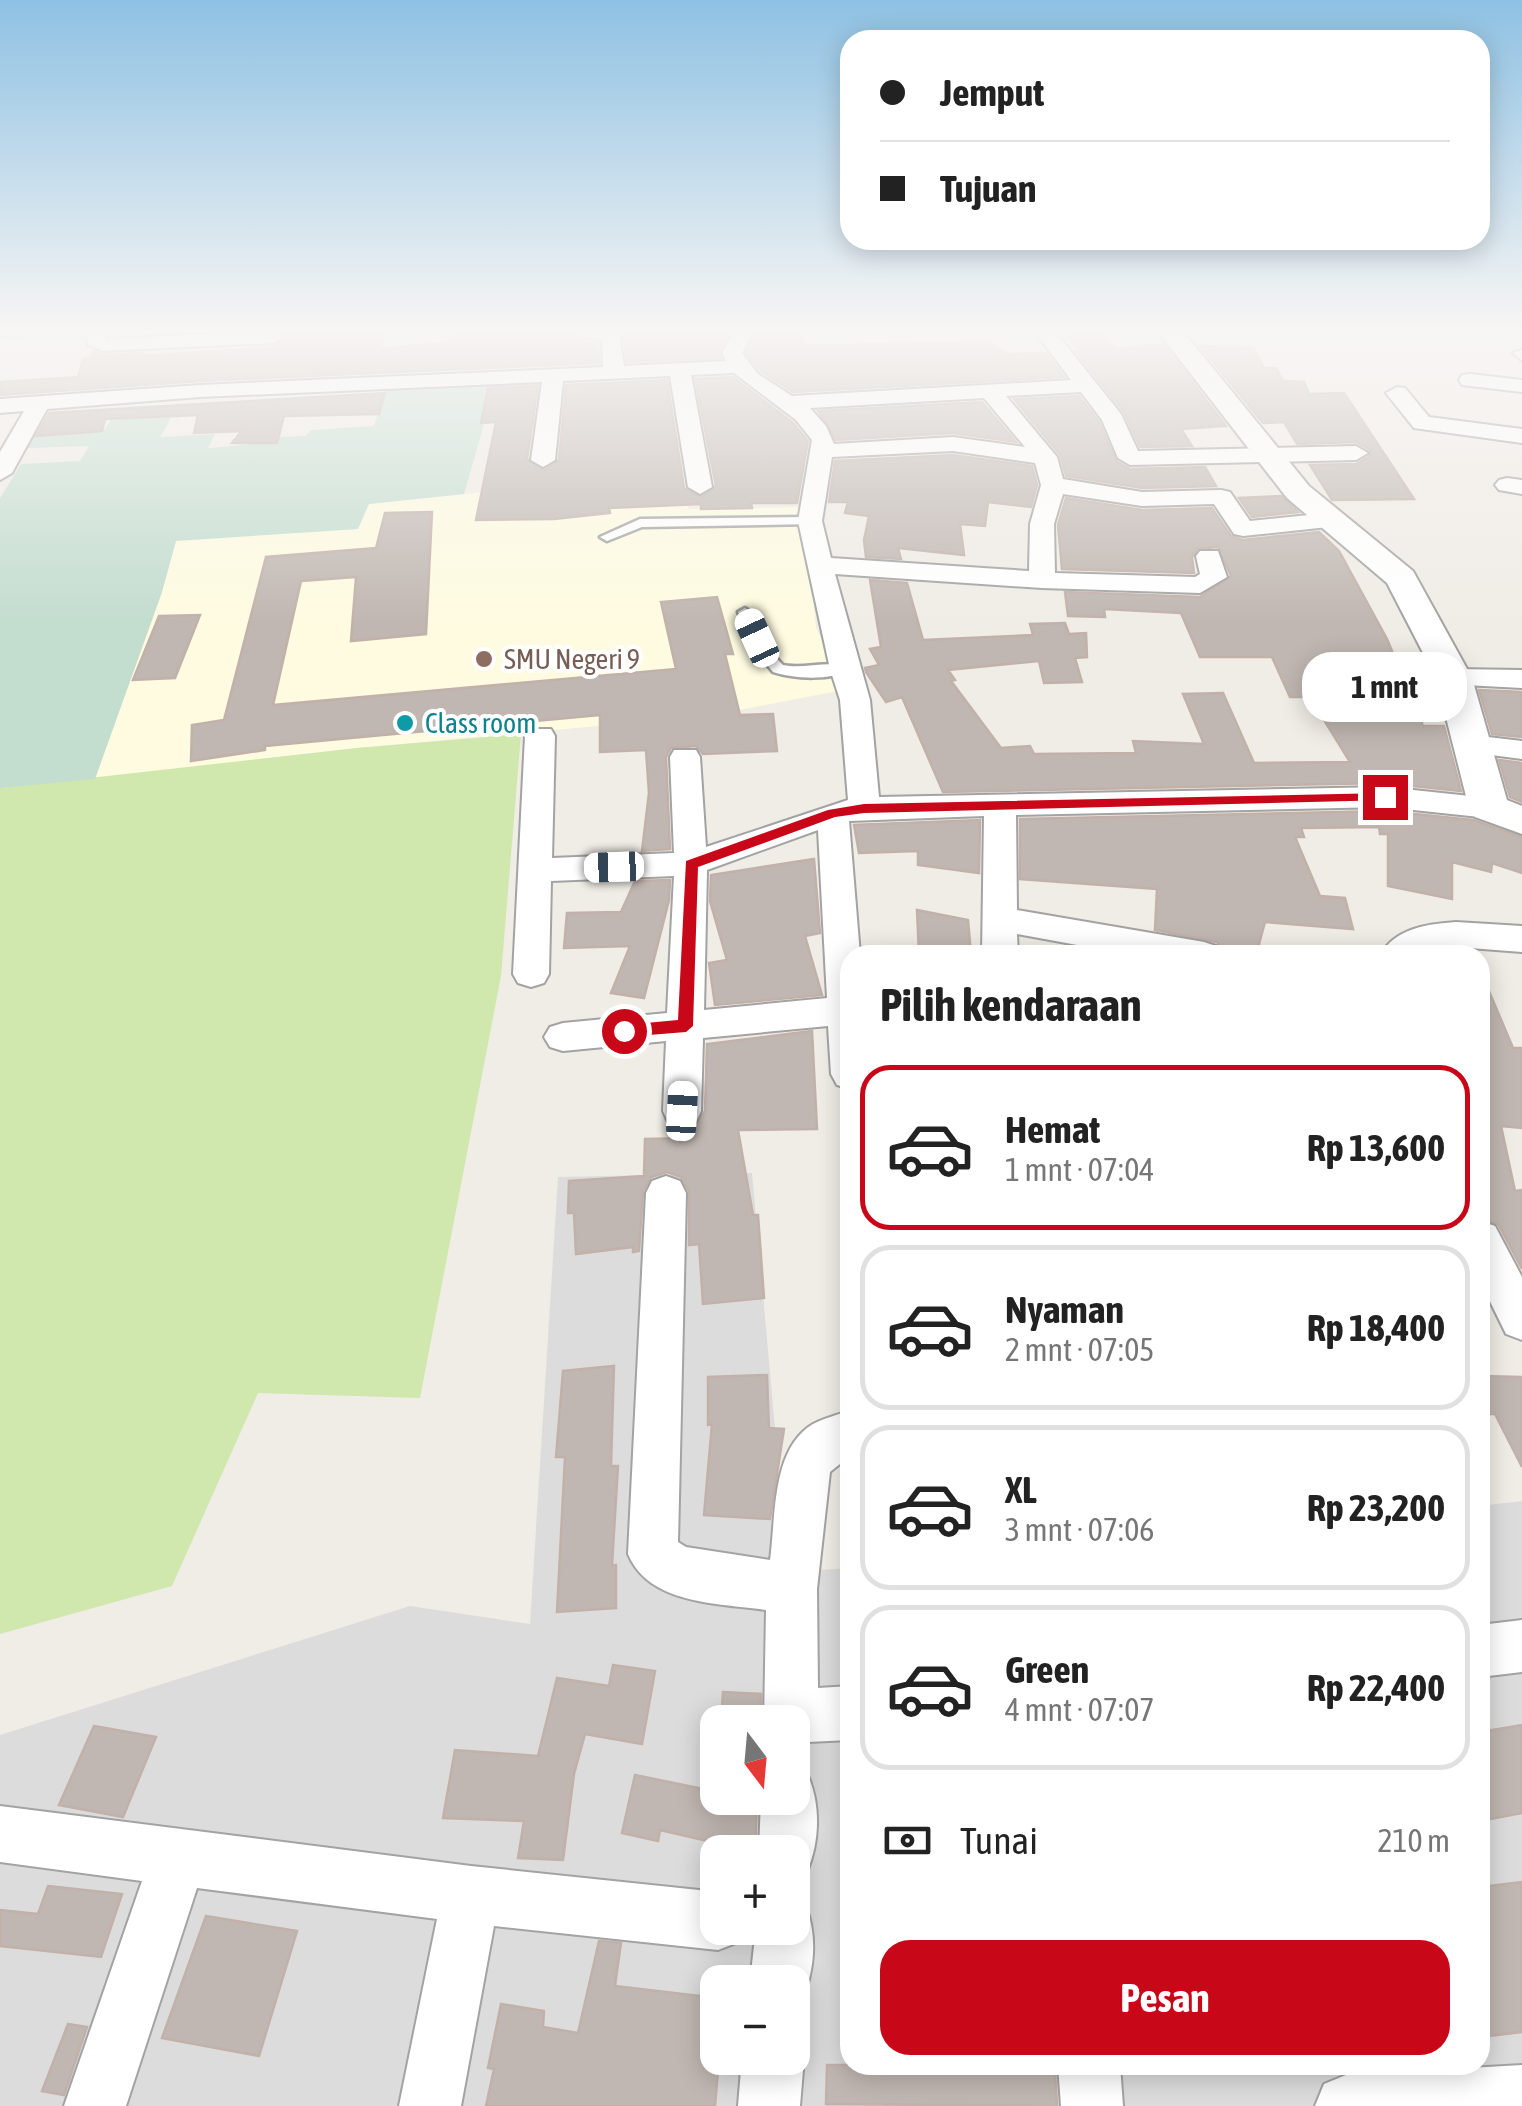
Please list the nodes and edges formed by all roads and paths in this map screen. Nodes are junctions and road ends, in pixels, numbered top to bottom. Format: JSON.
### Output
{"nodes":[{"id":1,"x":25,"y":427,"type":"edge"},
{"id":2,"x":548,"y":427,"type":"edge"},
{"id":3,"x":689,"y":427,"type":"edge"},
{"id":4,"x":817,"y":427,"type":"edge"},
{"id":5,"x":1020,"y":427,"type":"edge"},
{"id":6,"x":1117,"y":427,"type":"edge"},
{"id":7,"x":1246,"y":427,"type":"edge"},
{"id":8,"x":1455,"y":427,"type":"edge"},
{"id":9,"x":1522,"y":436,"type":"edge"},
{"id":10,"x":824,"y":451,"type":"junction"},
{"id":11,"x":1356,"y":453,"type":"dead end"},
{"id":12,"x":1045,"y":457,"type":"junction"},
{"id":13,"x":1269,"y":457,"type":"junction"},
{"id":14,"x":544,"y":460,"type":"dead end"},
{"id":15,"x":0,"y":473,"type":"edge"},
{"id":16,"x":1053,"y":485,"type":"junction"},
{"id":17,"x":700,"y":486,"type":"dead end"},
{"id":18,"x":810,"y":520,"type":"junction"},
{"id":19,"x":1328,"y":520,"type":"junction"},
{"id":20,"x":607,"y":537,"type":"dead end"},
{"id":21,"x":1209,"y":556,"type":"dead end"},
{"id":22,"x":821,"y":565,"type":"junction"},
{"id":23,"x":1042,"y":580,"type":"junction"},
{"id":24,"x":745,"y":612,"type":"dead end"},
{"id":25,"x":844,"y":669,"type":"junction"},
{"id":26,"x":1454,"y":678,"type":"junction"},
{"id":27,"x":1522,"y":679,"type":"edge"},
{"id":28,"x":540,"y":736,"type":"dead end"},
{"id":29,"x":1470,"y":744,"type":"junction"},
{"id":30,"x":1522,"y":750,"type":"edge"},
{"id":31,"x":685,"y":758,"type":"dead end"},
{"id":32,"x":1000,"y":806,"type":"junction"},
{"id":33,"x":849,"y":811,"type":"junction"},
{"id":34,"x":1506,"y":815,"type":"edge"},
{"id":35,"x":691,"y":864,"type":"junction"},
{"id":36,"x":538,"y":870,"type":"junction"},
{"id":37,"x":999,"y":919,"type":"junction"},
{"id":38,"x":1522,"y":940,"type":"edge"},
{"id":39,"x":848,"y":945,"type":"edge"},
{"id":40,"x":1000,"y":945,"type":"edge"},
{"id":41,"x":1147,"y":945,"type":"edge"},
{"id":42,"x":1408,"y":945,"type":"edge"},
{"id":43,"x":531,"y":974,"type":"dead end"},
{"id":44,"x":840,"y":1011,"type":"edge"},
{"id":45,"x":686,"y":1026,"type":"junction"},
{"id":46,"x":562,"y":1037,"type":"dead end"},
{"id":47,"x":682,"y":1111,"type":"dead end"},
{"id":48,"x":666,"y":1193,"type":"dead end"},
{"id":49,"x":1490,"y":1258,"type":"edge"},
{"id":50,"x":1522,"y":1320,"type":"edge"},
{"id":51,"x":840,"y":1437,"type":"edge"},
{"id":52,"x":792,"y":1589,"type":"junction"},
{"id":53,"x":1522,"y":1646,"type":"edge"},
{"id":54,"x":1490,"y":1650,"type":"edge"},
{"id":55,"x":791,"y":1705,"type":"edge"},
{"id":56,"x":840,"y":1713,"type":"edge"},
{"id":57,"x":810,"y":1717,"type":"edge"},
{"id":58,"x":0,"y":1834,"type":"edge"},
{"id":59,"x":179,"y":1856,"type":"junction"},
{"id":60,"x":471,"y":1895,"type":"junction"},
{"id":61,"x":700,"y":1919,"type":"edge"},
{"id":62,"x":772,"y":2075,"type":"edge"},
{"id":63,"x":1090,"y":2075,"type":"edge"},
{"id":64,"x":1522,"y":2096,"type":"edge"},
{"id":65,"x":95,"y":2106,"type":"edge"},
{"id":66,"x":430,"y":2106,"type":"edge"},
{"id":67,"x":769,"y":2106,"type":"edge"},
{"id":68,"x":1092,"y":2106,"type":"edge"},
{"id":69,"x":1346,"y":2106,"type":"edge"}],
"edges":[{"from":1,"to":15,"type":"street"},
{"from":2,"to":14,"type":"street"},
{"from":3,"to":17,"type":"street"},
{"from":4,"to":10,"type":"street"},
{"from":5,"to":12,"type":"street"},
{"from":6,"to":13,"type":"street"},
{"from":7,"to":13,"type":"street"},
{"from":8,"to":9,"type":"street"},
{"from":10,"to":12,"type":"street"},
{"from":10,"to":18,"type":"street"},
{"from":11,"to":13,"type":"street"},
{"from":12,"to":16,"type":"street"},
{"from":13,"to":19,"type":"street"},
{"from":16,"to":19,"type":"street"},
{"from":16,"to":23,"type":"street"},
{"from":18,"to":20,"type":"lane"},
{"from":18,"to":22,"type":"street"},
{"from":19,"to":26,"type":"street"},
{"from":21,"to":23,"type":"street"},
{"from":22,"to":23,"type":"street"},
{"from":22,"to":25,"type":"street"},
{"from":24,"to":25,"type":"lane"},
{"from":25,"to":33,"type":"street"},
{"from":26,"to":27,"type":"street"},
{"from":26,"to":29,"type":"street"},
{"from":28,"to":36,"type":"street"},
{"from":29,"to":30,"type":"street"},
{"from":29,"to":34,"type":"street"},
{"from":31,"to":35,"type":"street"},
{"from":32,"to":33,"type":"street"},
{"from":32,"to":34,"type":"street"},
{"from":32,"to":37,"type":"street"},
{"from":33,"to":35,"type":"street"},
{"from":33,"to":39,"type":"street"},
{"from":35,"to":36,"type":"street"},
{"from":35,"to":45,"type":"street"},
{"from":36,"to":43,"type":"street"},
{"from":37,"to":40,"type":"street"},
{"from":37,"to":41,"type":"street"},
{"from":38,"to":42,"type":"street"},
{"from":44,"to":45,"type":"street"},
{"from":45,"to":46,"type":"street"},
{"from":45,"to":47,"type":"street"},
{"from":48,"to":52,"type":"street"},
{"from":49,"to":50,"type":"street"},
{"from":51,"to":52,"type":"street"},
{"from":52,"to":55,"type":"street"},
{"from":53,"to":54,"type":"street"},
{"from":56,"to":57,"type":"street"},
{"from":58,"to":59,"type":"street"},
{"from":59,"to":60,"type":"street"},
{"from":59,"to":65,"type":"street"},
{"from":60,"to":61,"type":"street"},
{"from":60,"to":66,"type":"street"},
{"from":62,"to":67,"type":"street"},
{"from":63,"to":68,"type":"street"},
{"from":64,"to":69,"type":"street"}]}
